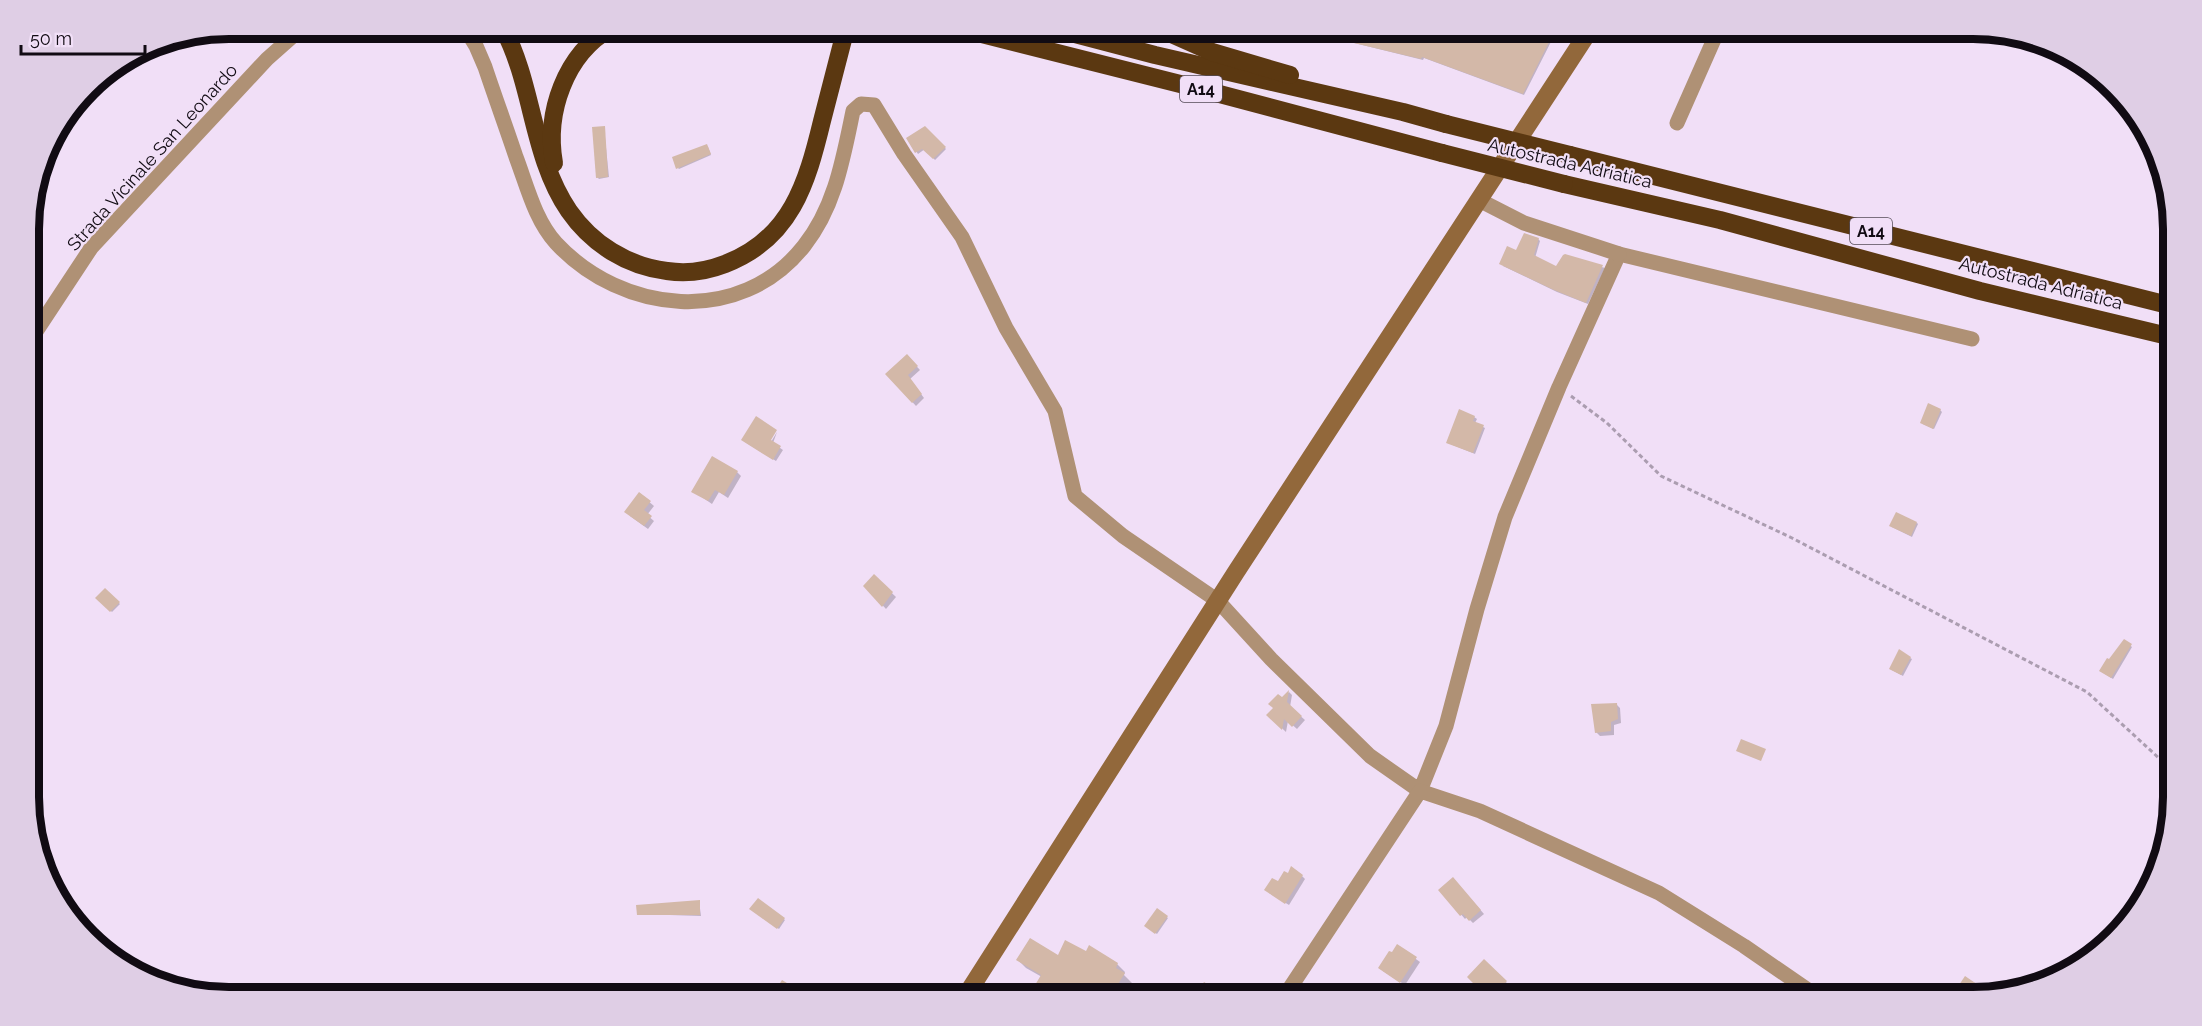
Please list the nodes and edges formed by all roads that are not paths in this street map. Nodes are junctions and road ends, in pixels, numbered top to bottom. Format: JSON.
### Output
{"nodes":[{"id":1,"x":277,"y":39,"type":"edge"},
{"id":2,"x":290,"y":39,"type":"edge"},
{"id":3,"x":472,"y":39,"type":"edge"},
{"id":4,"x":509,"y":39,"type":"edge"},
{"id":5,"x":597,"y":39,"type":"edge"},
{"id":6,"x":843,"y":39,"type":"edge"},
{"id":7,"x":1002,"y":39,"type":"edge"},
{"id":8,"x":1094,"y":39,"type":"edge"},
{"id":9,"x":1184,"y":39,"type":"edge"},
{"id":10,"x":1585,"y":39,"type":"edge"},
{"id":11,"x":1714,"y":39,"type":"edge"},
{"id":12,"x":267,"y":59,"type":"junction"},
{"id":13,"x":1403,"y":112,"type":"junction"},
{"id":14,"x":1677,"y":123,"type":"dead end"},
{"id":15,"x":559,"y":192,"type":"junction"},
{"id":16,"x":1479,"y":200,"type":"junction"},
{"id":17,"x":1619,"y":254,"type":"junction"},
{"id":18,"x":2163,"y":304,"type":"edge"},
{"id":19,"x":39,"y":327,"type":"edge"},
{"id":20,"x":2163,"y":335,"type":"edge"},
{"id":21,"x":1972,"y":339,"type":"dead end"},
{"id":22,"x":1218,"y":601,"type":"junction"},
{"id":23,"x":1420,"y":791,"type":"junction"},
{"id":24,"x":971,"y":987,"type":"edge"},
{"id":25,"x":1291,"y":987,"type":"edge"},
{"id":26,"x":1803,"y":987,"type":"edge"}],
"edges":[{"from":1,"to":12,"type":"street","name":"Strada Vicinale San Leonardo"},
{"from":2,"to":12,"type":"street","name":"Strada Vicinale San Leonardo"},
{"from":3,"to":22,"type":"street"},
{"from":4,"to":15,"type":"highway"},
{"from":5,"to":15,"type":"highway"},
{"from":6,"to":15,"type":"highway"},
{"from":7,"to":20,"type":"highway","name":"Autostrada Adriatica","number":"A14","bridge":true},
{"from":8,"to":13,"type":"highway","name":"Autostrada Adriatica","number":"A14"},
{"from":9,"to":13,"type":"highway","number":"A14"},
{"from":10,"to":16,"type":"main road"},
{"from":11,"to":14,"type":"street"},
{"from":12,"to":19,"type":"street","name":"Strada Vicinale San Leonardo"},
{"from":13,"to":18,"type":"highway","name":"Autostrada Adriatica","number":"A14","bridge":true},
{"from":16,"to":17,"type":"street"},
{"from":16,"to":22,"type":"main road"},
{"from":17,"to":21,"type":"street"},
{"from":17,"to":23,"type":"street"},
{"from":22,"to":23,"type":"street"},
{"from":22,"to":24,"type":"main road"},
{"from":23,"to":25,"type":"street"},
{"from":23,"to":26,"type":"street"}]}
